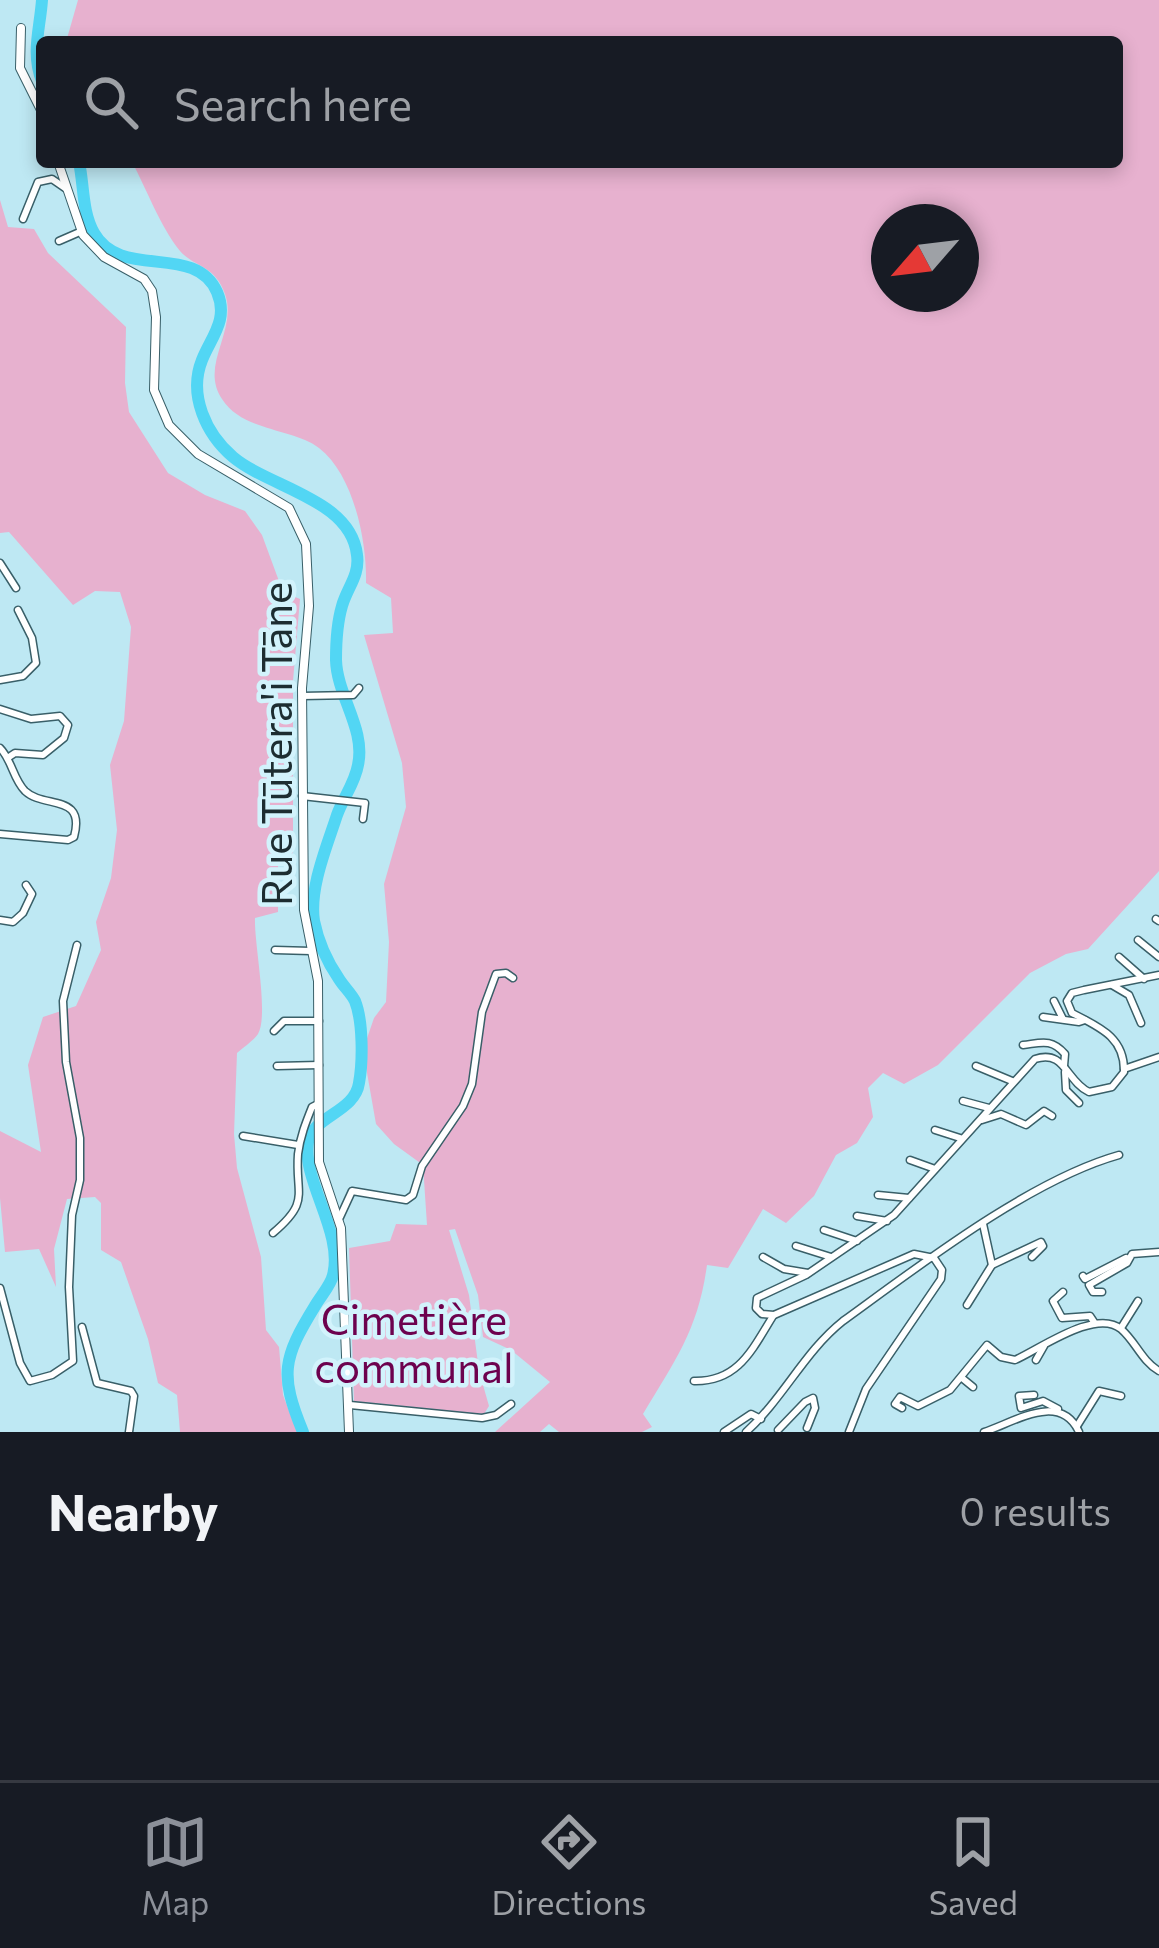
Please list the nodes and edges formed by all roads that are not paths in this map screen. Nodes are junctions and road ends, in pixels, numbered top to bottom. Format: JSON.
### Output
{"nodes":[{"id":1,"x":21,"y":28,"type":"dead end"},
{"id":2,"x":36,"y":100,"type":"edge"},
{"id":3,"x":60,"y":168,"type":"edge"},
{"id":4,"x":68,"y":190,"type":"junction"},
{"id":5,"x":22,"y":219,"type":"dead end"},
{"id":6,"x":82,"y":231,"type":"junction"},
{"id":7,"x":58,"y":241,"type":"dead end"},
{"id":8,"x":0,"y":562,"type":"edge"},
{"id":9,"x":16,"y":588,"type":"dead end"},
{"id":10,"x":18,"y":610,"type":"dead end"},
{"id":11,"x":0,"y":680,"type":"edge"},
{"id":12,"x":358,"y":688,"type":"dead end"},
{"id":13,"x":302,"y":697,"type":"junction"},
{"id":14,"x":0,"y":709,"type":"edge"},
{"id":15,"x":0,"y":748,"type":"edge"},
{"id":16,"x":9,"y":758,"type":"junction"},
{"id":17,"x":302,"y":796,"type":"junction"},
{"id":18,"x":363,"y":819,"type":"dead end"},
{"id":19,"x":0,"y":835,"type":"edge"},
{"id":20,"x":26,"y":885,"type":"dead end"},
{"id":21,"x":0,"y":920,"type":"edge"},
{"id":22,"x":1138,"y":940,"type":"dead end"},
{"id":23,"x":77,"y":945,"type":"dead end"},
{"id":24,"x":275,"y":950,"type":"dead end"},
{"id":25,"x":311,"y":951,"type":"junction"},
{"id":26,"x":1119,"y":957,"type":"dead end"},
{"id":27,"x":1159,"y":957,"type":"edge"},
{"id":28,"x":1159,"y":975,"type":"edge"},
{"id":29,"x":513,"y":978,"type":"dead end"},
{"id":30,"x":1144,"y":979,"type":"junction"},
{"id":31,"x":1112,"y":985,"type":"junction"},
{"id":32,"x":1054,"y":1001,"type":"dead end"},
{"id":33,"x":1043,"y":1017,"type":"dead end"},
{"id":34,"x":1063,"y":1019,"type":"junction"},
{"id":35,"x":1085,"y":1019,"type":"junction"},
{"id":36,"x":320,"y":1022,"type":"junction"},
{"id":37,"x":1141,"y":1023,"type":"dead end"},
{"id":38,"x":274,"y":1031,"type":"dead end"},
{"id":39,"x":1023,"y":1045,"type":"dead end"},
{"id":40,"x":1159,"y":1057,"type":"edge"},
{"id":41,"x":319,"y":1065,"type":"junction"},
{"id":42,"x":277,"y":1066,"type":"dead end"},
{"id":43,"x":976,"y":1066,"type":"dead end"},
{"id":44,"x":1065,"y":1067,"type":"junction"},
{"id":45,"x":1124,"y":1069,"type":"junction"},
{"id":46,"x":1013,"y":1082,"type":"junction"},
{"id":47,"x":963,"y":1101,"type":"dead end"},
{"id":48,"x":1079,"y":1103,"type":"dead end"},
{"id":49,"x":319,"y":1104,"type":"junction"},
{"id":50,"x":989,"y":1108,"type":"junction"},
{"id":51,"x":1052,"y":1116,"type":"dead end"},
{"id":52,"x":978,"y":1121,"type":"junction"},
{"id":53,"x":935,"y":1130,"type":"dead end"},
{"id":54,"x":243,"y":1136,"type":"dead end"},
{"id":55,"x":962,"y":1139,"type":"junction"},
{"id":56,"x":299,"y":1145,"type":"junction"},
{"id":57,"x":1119,"y":1155,"type":"dead end"},
{"id":58,"x":910,"y":1160,"type":"dead end"},
{"id":59,"x":935,"y":1169,"type":"junction"},
{"id":60,"x":878,"y":1195,"type":"dead end"},
{"id":61,"x":910,"y":1198,"type":"junction"},
{"id":62,"x":857,"y":1216,"type":"dead end"},
{"id":63,"x":340,"y":1217,"type":"junction"},
{"id":64,"x":887,"y":1220,"type":"junction"},
{"id":65,"x":982,"y":1223,"type":"junction"},
{"id":66,"x":824,"y":1230,"type":"dead end"},
{"id":67,"x":273,"y":1233,"type":"dead end"},
{"id":68,"x":857,"y":1241,"type":"junction"},
{"id":69,"x":796,"y":1246,"type":"dead end"},
{"id":70,"x":1159,"y":1252,"type":"edge"},
{"id":71,"x":763,"y":1257,"type":"dead end"},
{"id":72,"x":832,"y":1257,"type":"junction"},
{"id":73,"x":1032,"y":1257,"type":"dead end"},
{"id":74,"x":934,"y":1258,"type":"junction"},
{"id":75,"x":1128,"y":1260,"type":"junction"},
{"id":76,"x":992,"y":1264,"type":"junction"},
{"id":77,"x":808,"y":1273,"type":"junction"},
{"id":78,"x":1083,"y":1276,"type":"dead end"},
{"id":79,"x":0,"y":1288,"type":"edge"},
{"id":80,"x":1064,"y":1292,"type":"dead end"},
{"id":81,"x":1102,"y":1292,"type":"dead end"},
{"id":82,"x":1138,"y":1301,"type":"dead end"},
{"id":83,"x":968,"y":1305,"type":"dead end"},
{"id":84,"x":774,"y":1315,"type":"junction"},
{"id":85,"x":1094,"y":1322,"type":"junction"},
{"id":86,"x":82,"y":1327,"type":"dead end"},
{"id":87,"x":1120,"y":1328,"type":"junction"},
{"id":88,"x":1044,"y":1346,"type":"junction"},
{"id":89,"x":1036,"y":1360,"type":"dead end"},
{"id":90,"x":1159,"y":1371,"type":"edge"},
{"id":91,"x":962,"y":1378,"type":"junction"},
{"id":92,"x":694,"y":1381,"type":"dead end"},
{"id":93,"x":973,"y":1387,"type":"dead end"},
{"id":94,"x":1034,"y":1395,"type":"dead end"},
{"id":95,"x":1121,"y":1396,"type":"dead end"},
{"id":96,"x":511,"y":1404,"type":"dead end"},
{"id":97,"x":350,"y":1406,"type":"junction"},
{"id":98,"x":902,"y":1408,"type":"dead end"},
{"id":99,"x":1060,"y":1412,"type":"junction"},
{"id":100,"x":763,"y":1417,"type":"junction"},
{"id":101,"x":807,"y":1428,"type":"dead end"},
{"id":102,"x":1078,"y":1429,"type":"edge"},
{"id":103,"x":778,"y":1431,"type":"edge"},
{"id":104,"x":129,"y":1432,"type":"edge"},
{"id":105,"x":349,"y":1432,"type":"edge"},
{"id":106,"x":724,"y":1432,"type":"edge"},
{"id":107,"x":746,"y":1432,"type":"edge"},
{"id":108,"x":849,"y":1432,"type":"edge"},
{"id":109,"x":984,"y":1432,"type":"edge"}],
"edges":[{"from":1,"to":2,"type":"street"},
{"from":3,"to":4,"type":"street"},
{"from":4,"to":5,"type":"street"},
{"from":4,"to":6,"type":"street"},
{"from":6,"to":7,"type":"street"},
{"from":6,"to":13,"type":"street","name":"Rue Tūtera'i Tāne"},
{"from":8,"to":9,"type":"street"},
{"from":10,"to":11,"type":"street"},
{"from":12,"to":13,"type":"street"},
{"from":13,"to":17,"type":"street","name":"Rue Tūtera'i Tāne"},
{"from":14,"to":16,"type":"street"},
{"from":15,"to":16,"type":"street"},
{"from":16,"to":19,"type":"street"},
{"from":17,"to":18,"type":"street"},
{"from":17,"to":25,"type":"street","name":"Rue Tūtera'i Tāne"},
{"from":20,"to":21,"type":"street"},
{"from":22,"to":27,"type":"street"},
{"from":23,"to":79,"type":"street"},
{"from":24,"to":25,"type":"street"},
{"from":25,"to":36,"type":"street","name":"Rue Tūtera'i Tāne"},
{"from":26,"to":30,"type":"street"},
{"from":28,"to":30,"type":"street"},
{"from":29,"to":63,"type":"street"},
{"from":30,"to":31,"type":"street"},
{"from":31,"to":35,"type":"street"},
{"from":31,"to":37,"type":"street"},
{"from":32,"to":34,"type":"street"},
{"from":33,"to":34,"type":"street"},
{"from":34,"to":35,"type":"street"},
{"from":35,"to":45,"type":"street"},
{"from":36,"to":38,"type":"street"},
{"from":36,"to":41,"type":"street","name":"Rue Tūtera'i Tāne"},
{"from":39,"to":44,"type":"street"},
{"from":40,"to":45,"type":"street"},
{"from":41,"to":42,"type":"street"},
{"from":41,"to":49,"type":"street","name":"Rue Tūtera'i Tāne"},
{"from":43,"to":46,"type":"street"},
{"from":44,"to":45,"type":"street"},
{"from":44,"to":46,"type":"street"},
{"from":44,"to":48,"type":"street"},
{"from":46,"to":50,"type":"street"},
{"from":47,"to":50,"type":"street"},
{"from":49,"to":56,"type":"street"},
{"from":49,"to":63,"type":"street","name":"Rue Tūtera'i Tāne"},
{"from":50,"to":52,"type":"street"},
{"from":51,"to":52,"type":"street"},
{"from":52,"to":55,"type":"street"},
{"from":53,"to":55,"type":"street"},
{"from":54,"to":56,"type":"street"},
{"from":55,"to":59,"type":"street"},
{"from":56,"to":67,"type":"street"},
{"from":57,"to":65,"type":"street"},
{"from":58,"to":59,"type":"street"},
{"from":59,"to":61,"type":"street"},
{"from":60,"to":61,"type":"street"},
{"from":61,"to":64,"type":"street"},
{"from":62,"to":64,"type":"street"},
{"from":63,"to":97,"type":"street","name":"Rue Tūtera'i Tāne"},
{"from":64,"to":68,"type":"street"},
{"from":65,"to":74,"type":"street"},
{"from":65,"to":76,"type":"street"},
{"from":66,"to":68,"type":"street"},
{"from":68,"to":72,"type":"street"},
{"from":69,"to":72,"type":"street"},
{"from":70,"to":75,"type":"street"},
{"from":71,"to":77,"type":"street"},
{"from":72,"to":77,"type":"street"},
{"from":73,"to":76,"type":"street"},
{"from":74,"to":84,"type":"street"},
{"from":74,"to":100,"type":"street"},
{"from":74,"to":108,"type":"street"},
{"from":75,"to":78,"type":"street"},
{"from":75,"to":81,"type":"street"},
{"from":76,"to":83,"type":"street"},
{"from":77,"to":84,"type":"street"},
{"from":80,"to":85,"type":"street"},
{"from":82,"to":87,"type":"street"},
{"from":84,"to":92,"type":"street"},
{"from":85,"to":87,"type":"street"},
{"from":85,"to":88,"type":"street"},
{"from":86,"to":104,"type":"street"},
{"from":87,"to":90,"type":"street"},
{"from":88,"to":89,"type":"street"},
{"from":88,"to":91,"type":"street"},
{"from":91,"to":93,"type":"street"},
{"from":91,"to":98,"type":"street"},
{"from":94,"to":99,"type":"street"},
{"from":95,"to":102,"type":"street"},
{"from":96,"to":97,"type":"street"},
{"from":97,"to":105,"type":"street","name":"Rue Tūtera'i Tāne"},
{"from":99,"to":102,"type":"street"},
{"from":99,"to":109,"type":"street"},
{"from":100,"to":103,"type":"street"},
{"from":100,"to":106,"type":"street"},
{"from":100,"to":107,"type":"street"},
{"from":101,"to":103,"type":"street"}]}
